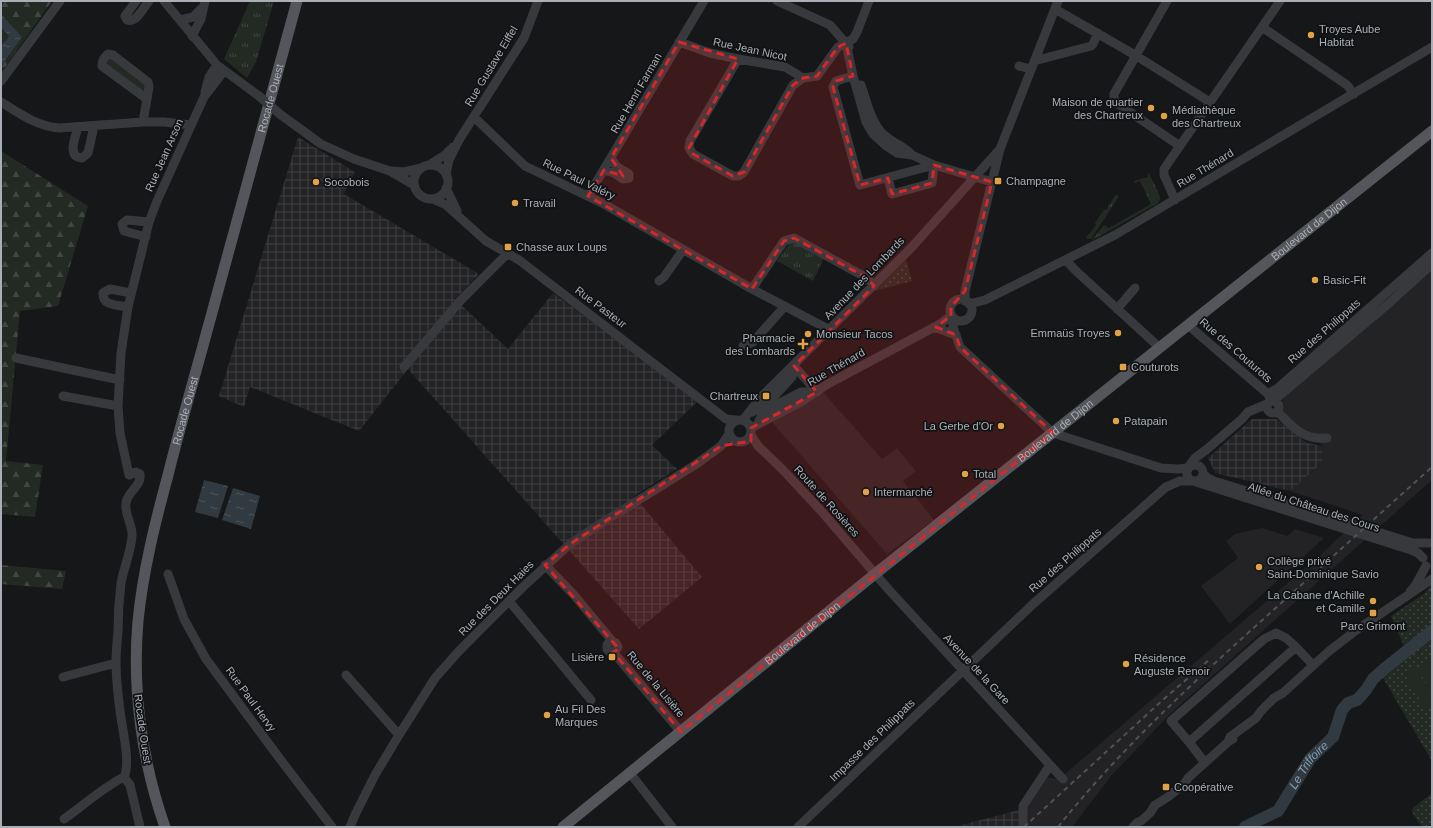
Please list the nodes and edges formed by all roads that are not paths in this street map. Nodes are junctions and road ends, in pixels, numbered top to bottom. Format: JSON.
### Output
{"nodes":[{"id":1,"x":60,"y":1,"type":"edge"},
{"id":2,"x":136,"y":1,"type":"edge"},
{"id":3,"x":149,"y":1,"type":"edge"},
{"id":4,"x":164,"y":1,"type":"edge"},
{"id":5,"x":296,"y":1,"type":"edge"},
{"id":6,"x":538,"y":1,"type":"edge"},
{"id":7,"x":704,"y":1,"type":"edge"},
{"id":8,"x":777,"y":1,"type":"edge"},
{"id":9,"x":869,"y":1,"type":"edge"},
{"id":10,"x":1167,"y":1,"type":"edge"},
{"id":11,"x":1280,"y":1,"type":"edge"},
{"id":12,"x":204,"y":4,"type":"edge"},
{"id":13,"x":1057,"y":5,"type":"edge"},
{"id":14,"x":180,"y":20,"type":"junction"},
{"id":15,"x":1262,"y":26,"type":"junction"},
{"id":16,"x":1098,"y":34,"type":"junction"},
{"id":17,"x":192,"y":36,"type":"junction"},
{"id":18,"x":679,"y":42,"type":"junction"},
{"id":19,"x":846,"y":43,"type":"junction"},
{"id":20,"x":1432,"y":47,"type":"edge"},
{"id":21,"x":1135,"y":54,"type":"junction"},
{"id":22,"x":738,"y":59,"type":"junction"},
{"id":23,"x":1033,"y":65,"type":"junction"},
{"id":24,"x":1019,"y":66,"type":"dead end"},
{"id":25,"x":221,"y":68,"type":"junction"},
{"id":26,"x":853,"y":76,"type":"junction"},
{"id":27,"x":804,"y":78,"type":"junction"},
{"id":28,"x":1,"y":81,"type":"edge"},
{"id":29,"x":1354,"y":94,"type":"junction"},
{"id":30,"x":147,"y":99,"type":"junction"},
{"id":31,"x":1,"y":102,"type":"edge"},
{"id":32,"x":1210,"y":102,"type":"junction"},
{"id":33,"x":474,"y":117,"type":"junction"},
{"id":34,"x":143,"y":122,"type":"junction"},
{"id":35,"x":190,"y":125,"type":"junction"},
{"id":36,"x":94,"y":126,"type":"junction"},
{"id":37,"x":78,"y":127,"type":"junction"},
{"id":38,"x":1432,"y":131,"type":"edge"},
{"id":39,"x":459,"y":140,"type":"junction"},
{"id":40,"x":1180,"y":146,"type":"junction"},
{"id":41,"x":1000,"y":149,"type":"junction"},
{"id":42,"x":912,"y":156,"type":"junction"},
{"id":43,"x":612,"y":158,"type":"junction"},
{"id":44,"x":934,"y":165,"type":"junction"},
{"id":45,"x":425,"y":167,"type":"junction"},
{"id":46,"x":604,"y":170,"type":"junction"},
{"id":47,"x":390,"y":171,"type":"junction"},
{"id":48,"x":446,"y":174,"type":"junction"},
{"id":49,"x":974,"y":177,"type":"junction"},
{"id":50,"x":888,"y":178,"type":"junction"},
{"id":51,"x":992,"y":182,"type":"junction"},
{"id":52,"x":414,"y":185,"type":"junction"},
{"id":53,"x":446,"y":188,"type":"junction"},
{"id":54,"x":588,"y":196,"type":"junction"},
{"id":55,"x":433,"y":199,"type":"junction"},
{"id":56,"x":1176,"y":200,"type":"junction"},
{"id":57,"x":460,"y":218,"type":"junction"},
{"id":58,"x":149,"y":222,"type":"junction"},
{"id":59,"x":146,"y":237,"type":"junction"},
{"id":60,"x":683,"y":250,"type":"junction"},
{"id":61,"x":508,"y":253,"type":"junction"},
{"id":62,"x":1432,"y":253,"type":"edge"},
{"id":63,"x":1066,"y":260,"type":"junction"},
{"id":64,"x":1432,"y":264,"type":"edge"},
{"id":65,"x":1428,"y":270,"type":"edge"},
{"id":66,"x":659,"y":281,"type":"dead end"},
{"id":67,"x":874,"y":286,"type":"junction"},
{"id":68,"x":1136,"y":288,"type":"dead end"},
{"id":69,"x":752,"y":289,"type":"junction"},
{"id":70,"x":965,"y":291,"type":"junction"},
{"id":71,"x":131,"y":293,"type":"junction"},
{"id":72,"x":982,"y":300,"type":"junction"},
{"id":73,"x":966,"y":304,"type":"junction"},
{"id":74,"x":784,"y":306,"type":"junction"},
{"id":75,"x":128,"y":307,"type":"junction"},
{"id":76,"x":1117,"y":309,"type":"junction"},
{"id":77,"x":955,"y":318,"type":"junction"},
{"id":78,"x":1188,"y":325,"type":"junction"},
{"id":79,"x":934,"y":327,"type":"junction"},
{"id":80,"x":830,"y":330,"type":"junction"},
{"id":81,"x":957,"y":338,"type":"junction"},
{"id":82,"x":743,"y":346,"type":"dead end"},
{"id":83,"x":1160,"y":348,"type":"junction"},
{"id":84,"x":16,"y":358,"type":"dead end"},
{"id":85,"x":794,"y":366,"type":"junction"},
{"id":86,"x":404,"y":367,"type":"dead end"},
{"id":87,"x":120,"y":380,"type":"junction"},
{"id":88,"x":816,"y":392,"type":"junction"},
{"id":89,"x":63,"y":396,"type":"dead end"},
{"id":90,"x":1272,"y":404,"type":"junction"},
{"id":91,"x":118,"y":406,"type":"junction"},
{"id":92,"x":742,"y":418,"type":"junction"},
{"id":93,"x":728,"y":427,"type":"junction"},
{"id":94,"x":753,"y":429,"type":"junction"},
{"id":95,"x":1054,"y":432,"type":"junction"},
{"id":96,"x":1327,"y":438,"type":"dead end"},
{"id":97,"x":740,"y":442,"type":"junction"},
{"id":98,"x":721,"y":446,"type":"junction"},
{"id":99,"x":758,"y":446,"type":"junction"},
{"id":100,"x":1206,"y":450,"type":"junction"},
{"id":101,"x":1163,"y":469,"type":"junction"},
{"id":102,"x":1203,"y":472,"type":"junction"},
{"id":103,"x":1190,"y":475,"type":"junction"},
{"id":104,"x":1166,"y":487,"type":"junction"},
{"id":105,"x":1430,"y":542,"type":"edge"},
{"id":106,"x":545,"y":565,"type":"junction"},
{"id":107,"x":1427,"y":565,"type":"edge"},
{"id":108,"x":168,"y":574,"type":"dead end"},
{"id":109,"x":875,"y":574,"type":"junction"},
{"id":110,"x":1432,"y":580,"type":"edge"},
{"id":111,"x":1404,"y":598,"type":"junction"},
{"id":112,"x":509,"y":601,"type":"junction"},
{"id":113,"x":1296,"y":648,"type":"junction"},
{"id":114,"x":116,"y":663,"type":"junction"},
{"id":115,"x":1313,"y":665,"type":"junction"},
{"id":116,"x":962,"y":671,"type":"junction"},
{"id":117,"x":346,"y":675,"type":"dead end"},
{"id":118,"x":63,"y":677,"type":"dead end"},
{"id":119,"x":591,"y":700,"type":"dead end"},
{"id":120,"x":681,"y":732,"type":"junction"},
{"id":121,"x":399,"y":735,"type":"junction"},
{"id":122,"x":1189,"y":742,"type":"junction"},
{"id":123,"x":147,"y":761,"type":"junction"},
{"id":124,"x":1205,"y":762,"type":"junction"},
{"id":125,"x":1050,"y":765,"type":"junction"},
{"id":126,"x":630,"y":773,"type":"junction"},
{"id":127,"x":124,"y":777,"type":"junction"},
{"id":128,"x":1063,"y":779,"type":"dead end"},
{"id":129,"x":155,"y":798,"type":"junction"},
{"id":130,"x":64,"y":819,"type":"dead end"},
{"id":131,"x":1135,"y":825,"type":"edge"},
{"id":132,"x":668,"y":826,"type":"edge"},
{"id":133,"x":140,"y":827,"type":"edge"},
{"id":134,"x":158,"y":827,"type":"edge"},
{"id":135,"x":165,"y":827,"type":"edge"},
{"id":136,"x":171,"y":827,"type":"edge"},
{"id":137,"x":332,"y":827,"type":"edge"},
{"id":138,"x":350,"y":827,"type":"edge"},
{"id":139,"x":563,"y":827,"type":"edge"},
{"id":140,"x":798,"y":827,"type":"edge"},
{"id":141,"x":1023,"y":827,"type":"edge"}],
"edges":[{"from":1,"to":28,"type":"street"},
{"from":2,"to":3,"type":"street"},
{"from":4,"to":14,"type":"street"},
{"from":5,"to":123,"type":"main road","name":"Rocade Ouest"},
{"from":6,"to":33,"type":"street","name":"Rue Gustave Eiffel"},
{"from":7,"to":18,"type":"street","name":"Rue Henri Farman"},
{"from":8,"to":19,"type":"street"},
{"from":9,"to":19,"type":"street"},
{"from":10,"to":21,"type":"street"},
{"from":11,"to":15,"type":"street"},
{"from":12,"to":14,"type":"street"},
{"from":12,"to":17,"type":"street"},
{"from":13,"to":16,"type":"street"},
{"from":13,"to":23,"type":"street","name":"Avenue des Lombards"},
{"from":14,"to":17,"type":"street"},
{"from":15,"to":29,"type":"street"},
{"from":15,"to":32,"type":"street"},
{"from":16,"to":21,"type":"street"},
{"from":16,"to":23,"type":"street"},
{"from":17,"to":25,"type":"street"},
{"from":18,"to":22,"type":"street","name":"Rue Jean Nicot"},
{"from":18,"to":43,"type":"street","name":"Rue Henri Farman"},
{"from":19,"to":26,"type":"street"},
{"from":19,"to":27,"type":"street"},
{"from":19,"to":42,"type":"street"},
{"from":20,"to":29,"type":"street","name":"Rue Thénard"},
{"from":21,"to":32,"type":"street"},
{"from":21,"to":40,"type":"street"},
{"from":22,"to":27,"type":"street","name":"Rue Jean Nicot"},
{"from":22,"to":27,"type":"street"},
{"from":23,"to":24,"type":"street"},
{"from":23,"to":41,"type":"street","name":"Avenue des Lombards"},
{"from":25,"to":35,"type":"street","name":"Rue Jean Arson"},
{"from":25,"to":47,"type":"street","bridge":true},
{"from":26,"to":42,"type":"street"},
{"from":26,"to":50,"type":"street"},
{"from":29,"to":56,"type":"street","name":"Rue Thénard"},
{"from":30,"to":30,"type":"street"},
{"from":30,"to":34,"type":"street"},
{"from":31,"to":37,"type":"street"},
{"from":32,"to":40,"type":"street"},
{"from":33,"to":39,"type":"street","name":"Rue Gustave Eiffel"},
{"from":33,"to":54,"type":"street","name":"Rue Paul Valéry"},
{"from":34,"to":35,"type":"street"},
{"from":34,"to":36,"type":"street"},
{"from":35,"to":58,"type":"street","name":"Rue Jean Arson"},
{"from":36,"to":37,"type":"street"},
{"from":36,"to":37,"type":"street"},
{"from":38,"to":78,"type":"main road","name":"Boulevard de Dijon"},
{"from":39,"to":45,"type":"street","name":"Rue Gustave Eiffel"},
{"from":39,"to":48,"type":"street","name":"Rue Gustave Eiffel"},
{"from":40,"to":56,"type":"street"},
{"from":41,"to":49,"type":"street","name":"Avenue des Lombards"},
{"from":41,"to":51,"type":"street","name":"Avenue des Lombards"},
{"from":42,"to":44,"type":"street"},
{"from":43,"to":46,"type":"street","name":"Rue Henri Farman"},
{"from":43,"to":46,"type":"street"},
{"from":44,"to":49,"type":"street"},
{"from":44,"to":50,"type":"street"},
{"from":44,"to":50,"type":"street"},
{"from":45,"to":47,"type":"street"},
{"from":45,"to":48,"type":"street"},
{"from":45,"to":52,"type":"street"},
{"from":46,"to":54,"type":"street","name":"Rue Henri Farman"},
{"from":47,"to":52,"type":"street"},
{"from":48,"to":53,"type":"street"},
{"from":49,"to":51,"type":"street"},
{"from":49,"to":67,"type":"street","name":"Avenue des Lombards"},
{"from":51,"to":70,"type":"street","name":"Avenue des Lombards"},
{"from":52,"to":55,"type":"street"},
{"from":53,"to":55,"type":"street"},
{"from":53,"to":57,"type":"street","name":"Rue Pasteur"},
{"from":54,"to":60,"type":"street","name":"Rue Paul Valéry"},
{"from":55,"to":57,"type":"street","name":"Rue Pasteur"},
{"from":56,"to":63,"type":"street","name":"Rue Thénard"},
{"from":57,"to":61,"type":"street","name":"Rue Pasteur"},
{"from":58,"to":59,"type":"street","name":"Rue Jean Arson"},
{"from":58,"to":59,"type":"street"},
{"from":59,"to":71,"type":"street","name":"Rue Jean Arson"},
{"from":60,"to":66,"type":"street"},
{"from":60,"to":69,"type":"street","name":"Rue Paul Valéry"},
{"from":61,"to":86,"type":"street"},
{"from":61,"to":93,"type":"street","name":"Rue Pasteur"},
{"from":62,"to":90,"type":"street","name":"Rue des Philippats"},
{"from":63,"to":72,"type":"street","name":"Rue Thénard"},
{"from":63,"to":76,"type":"street"},
{"from":64,"to":65,"type":"street"},
{"from":65,"to":90,"type":"street"},
{"from":67,"to":69,"type":"street"},
{"from":67,"to":80,"type":"street","name":"Avenue des Lombards"},
{"from":68,"to":76,"type":"street"},
{"from":69,"to":74,"type":"street","name":"Rue Paul Valéry"},
{"from":70,"to":72,"type":"street"},
{"from":70,"to":73,"type":"street","name":"Avenue des Lombards"},
{"from":71,"to":75,"type":"street","name":"Rue Jean Arson"},
{"from":71,"to":75,"type":"street"},
{"from":72,"to":73,"type":"street","name":"Rue Thénard"},
{"from":73,"to":77,"type":"street"},
{"from":73,"to":77,"type":"street","name":"Rue Thénard"},
{"from":74,"to":80,"type":"street","name":"Rue Paul Valéry"},
{"from":74,"to":82,"type":"street"},
{"from":75,"to":87,"type":"street","name":"Rue Jean Arson"},
{"from":76,"to":83,"type":"street"},
{"from":77,"to":79,"type":"street","name":"Rue Thénard"},
{"from":77,"to":81,"type":"street"},
{"from":78,"to":83,"type":"main road","name":"Boulevard de Dijon"},
{"from":78,"to":90,"type":"street","name":"Rue des Couturots"},
{"from":79,"to":81,"type":"street"},
{"from":79,"to":88,"type":"street","name":"Rue Thénard"},
{"from":80,"to":85,"type":"street","name":"Avenue des Lombards"},
{"from":81,"to":95,"type":"street"},
{"from":83,"to":95,"type":"main road","name":"Boulevard de Dijon"},
{"from":84,"to":87,"type":"street"},
{"from":85,"to":88,"type":"street"},
{"from":85,"to":92,"type":"street"},
{"from":87,"to":91,"type":"street","name":"Rue Jean Arson"},
{"from":88,"to":94,"type":"street","name":"Rue Thénard"},
{"from":89,"to":91,"type":"street"},
{"from":90,"to":96,"type":"street","name":"Rue des Couturots"},
{"from":90,"to":100,"type":"street","name":"Rue des Philippats"},
{"from":91,"to":114,"type":"street","name":"Rue Jean Arson"},
{"from":92,"to":93,"type":"street"},
{"from":92,"to":94,"type":"street"},
{"from":93,"to":97,"type":"street"},
{"from":93,"to":98,"type":"street","name":"Rue des Deux Haies"},
{"from":94,"to":97,"type":"street"},
{"from":94,"to":99,"type":"street","name":"Route de Rosières"},
{"from":95,"to":101,"type":"street","name":"Allée du Château des Cours"},
{"from":95,"to":109,"type":"main road","name":"Boulevard de Dijon"},
{"from":97,"to":98,"type":"street","name":"Rue des Deux Haies"},
{"from":97,"to":99,"type":"street","name":"Route de Rosières"},
{"from":98,"to":106,"type":"street","name":"Rue des Deux Haies"},
{"from":99,"to":109,"type":"street","name":"Route de Rosières"},
{"from":100,"to":102,"type":"street"},
{"from":100,"to":103,"type":"street","name":"Rue des Philippats"},
{"from":101,"to":103,"type":"street","name":"Allée du Château des Cours"},
{"from":101,"to":104,"type":"street"},
{"from":102,"to":103,"type":"street"},
{"from":102,"to":103,"type":"street","name":"Allée du Château des Cours"},
{"from":102,"to":105,"type":"street","name":"Allée du Château des Cours"},
{"from":103,"to":104,"type":"street","name":"Rue des Philippats"},
{"from":103,"to":107,"type":"street","name":"Allée du Château des Cours"},
{"from":104,"to":116,"type":"street","name":"Rue des Philippats"},
{"from":105,"to":107,"type":"street"},
{"from":106,"to":112,"type":"street","name":"Rue des Deux Haies"},
{"from":106,"to":120,"type":"street","name":"Rue de la Lisière"},
{"from":107,"to":111,"type":"street"},
{"from":108,"to":137,"type":"street","name":"Rue Paul Hervy"},
{"from":109,"to":116,"type":"street","name":"Avenue de la Gare"},
{"from":109,"to":120,"type":"main road","name":"Boulevard de Dijon"},
{"from":110,"to":111,"type":"street"},
{"from":111,"to":115,"type":"street"},
{"from":112,"to":119,"type":"street"},
{"from":112,"to":121,"type":"street","name":"Rue des Deux Haies"},
{"from":113,"to":115,"type":"street"},
{"from":113,"to":122,"type":"street"},
{"from":113,"to":122,"type":"street"},
{"from":114,"to":118,"type":"street"},
{"from":114,"to":127,"type":"street"},
{"from":115,"to":124,"type":"street"},
{"from":116,"to":125,"type":"street","name":"Avenue de la Gare"},
{"from":116,"to":140,"type":"street","name":"Impasse des Philippats"},
{"from":117,"to":121,"type":"street"},
{"from":120,"to":126,"type":"main road","name":"Boulevard de Dijon"},
{"from":121,"to":138,"type":"street","name":"Rue des Deux Haies"},
{"from":122,"to":124,"type":"street"},
{"from":123,"to":129,"type":"main road","name":"Rocade Ouest"},
{"from":123,"to":136,"type":"main road"},
{"from":124,"to":131,"type":"street"},
{"from":125,"to":128,"type":"street","name":"Avenue de la Gare"},
{"from":125,"to":141,"type":"street"},
{"from":126,"to":132,"type":"street"},
{"from":126,"to":139,"type":"main road","name":"Boulevard de Dijon"},
{"from":127,"to":130,"type":"street"},
{"from":127,"to":133,"type":"street"},
{"from":129,"to":134,"type":"main road"},
{"from":129,"to":135,"type":"main road","name":"Rocade Ouest"}]}
